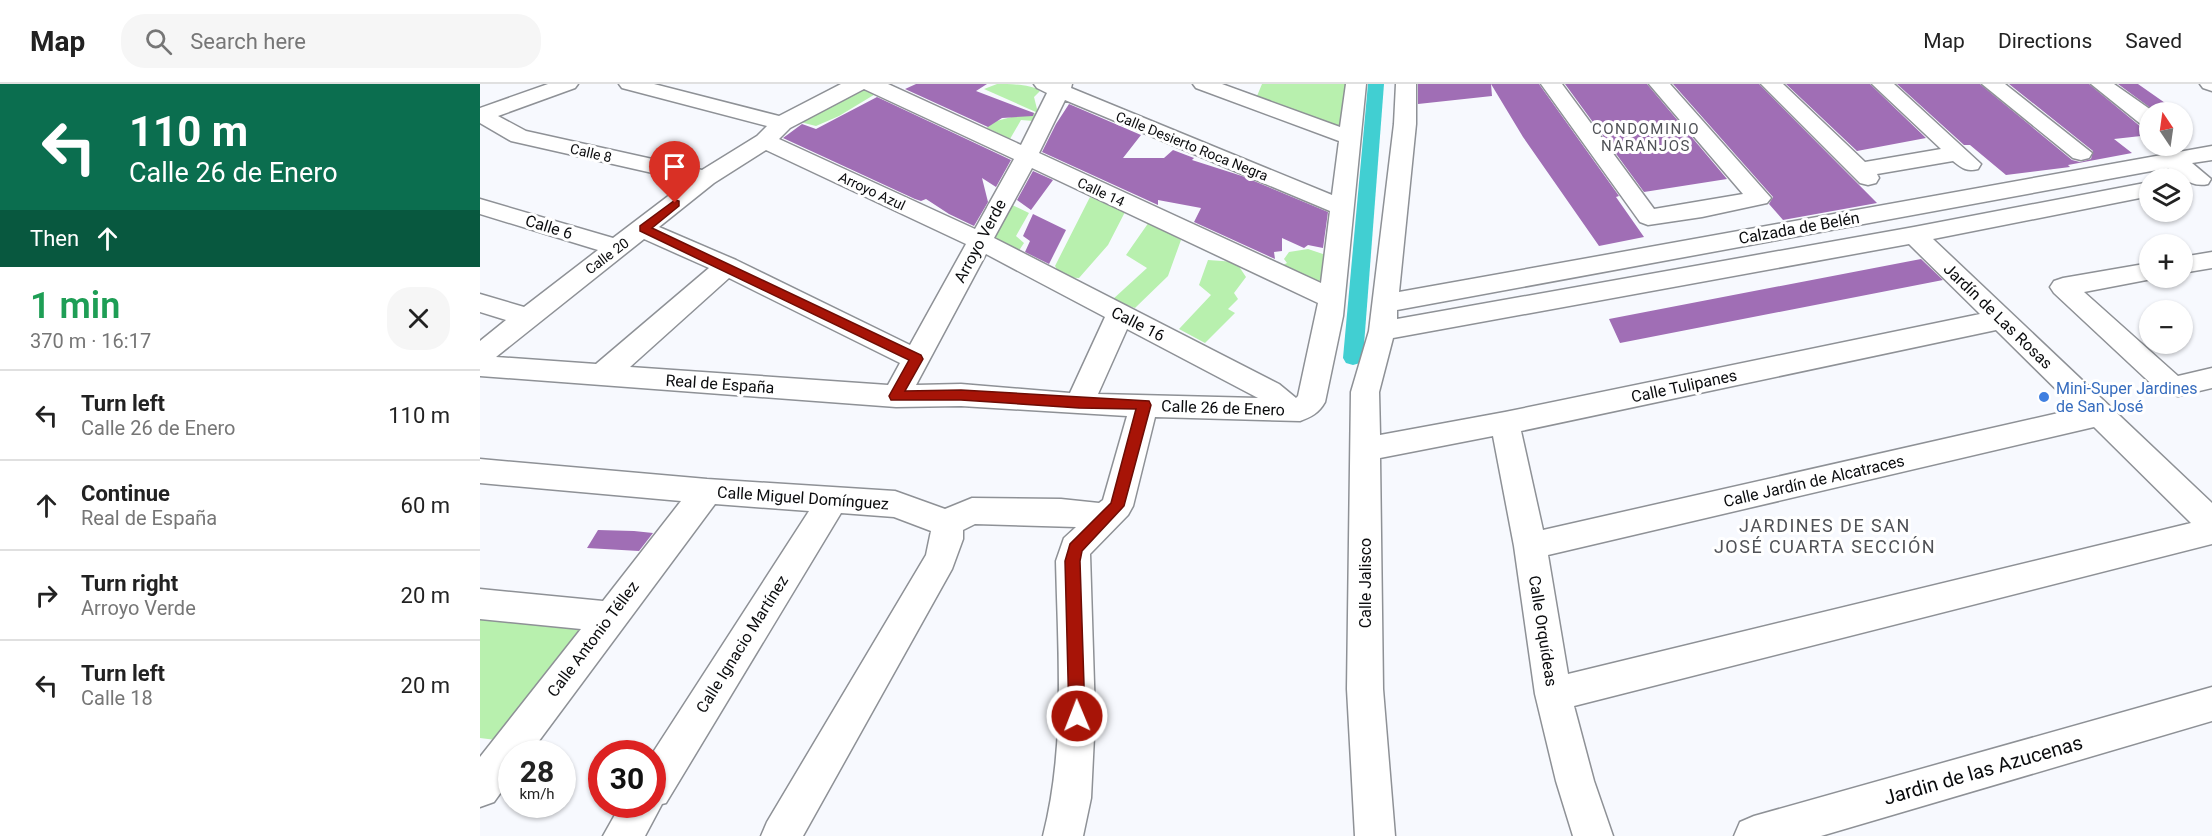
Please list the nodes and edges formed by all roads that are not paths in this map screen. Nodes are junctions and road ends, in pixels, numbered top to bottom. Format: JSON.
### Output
{"nodes":[{"id":1,"x":568,"y":84,"type":"edge"},
{"id":2,"x":629,"y":84,"type":"edge"},
{"id":3,"x":721,"y":84,"type":"edge"},
{"id":4,"x":857,"y":84,"type":"edge"},
{"id":5,"x":871,"y":84,"type":"edge"},
{"id":6,"x":1203,"y":84,"type":"edge"},
{"id":7,"x":1356,"y":84,"type":"edge"},
{"id":8,"x":1406,"y":84,"type":"edge"},
{"id":9,"x":1551,"y":84,"type":"edge"},
{"id":10,"x":1659,"y":84,"type":"edge"},
{"id":11,"x":1771,"y":84,"type":"edge"},
{"id":12,"x":1882,"y":84,"type":"edge"},
{"id":13,"x":1992,"y":84,"type":"edge"},
{"id":14,"x":2101,"y":84,"type":"edge"},
{"id":15,"x":1055,"y":86,"type":"edge"},
{"id":16,"x":694,"y":102,"type":"junction"},
{"id":17,"x":2139,"y":112,"type":"edge"},
{"id":18,"x":481,"y":115,"type":"edge"},
{"id":19,"x":782,"y":123,"type":"junction"},
{"id":20,"x":1350,"y":138,"type":"junction"},
{"id":21,"x":765,"y":141,"type":"junction"},
{"id":22,"x":2081,"y":153,"type":"dead end"},
{"id":23,"x":2164,"y":156,"type":"edge"},
{"id":24,"x":2191,"y":156,"type":"edge"},
{"id":25,"x":1026,"y":157,"type":"junction"},
{"id":26,"x":1887,"y":165,"type":"junction"},
{"id":27,"x":706,"y":178,"type":"junction"},
{"id":28,"x":2198,"y":180,"type":"edge"},
{"id":29,"x":2139,"y":191,"type":"edge"},
{"id":30,"x":1929,"y":204,"type":"junction"},
{"id":31,"x":480,"y":206,"type":"edge"},
{"id":32,"x":1341,"y":207,"type":"junction"},
{"id":33,"x":1702,"y":210,"type":"junction"},
{"id":34,"x":644,"y":229,"type":"junction"},
{"id":35,"x":1914,"y":235,"type":"junction"},
{"id":36,"x":980,"y":241,"type":"junction"},
{"id":37,"x":1725,"y":242,"type":"junction"},
{"id":38,"x":618,"y":248,"type":"junction"},
{"id":39,"x":1668,"y":252,"type":"junction"},
{"id":40,"x":2212,"y":260,"type":"edge"},
{"id":41,"x":2193,"y":263,"type":"edge"},
{"id":42,"x":727,"y":266,"type":"junction"},
{"id":43,"x":2139,"y":273,"type":"edge"},
{"id":44,"x":1686,"y":276,"type":"junction"},
{"id":45,"x":1331,"y":298,"type":"junction"},
{"id":46,"x":480,"y":303,"type":"edge"},
{"id":47,"x":1119,"y":314,"type":"junction"},
{"id":48,"x":526,"y":317,"type":"junction"},
{"id":49,"x":1384,"y":317,"type":"junction"},
{"id":50,"x":2002,"y":319,"type":"junction"},
{"id":51,"x":480,"y":355,"type":"edge"},
{"id":52,"x":916,"y":359,"type":"junction"},
{"id":53,"x":480,"y":366,"type":"edge"},
{"id":54,"x":602,"y":376,"type":"junction"},
{"id":55,"x":2212,"y":378,"type":"edge"},
{"id":56,"x":961,"y":395,"type":"joint"},
{"id":57,"x":896,"y":396,"type":"junction"},
{"id":58,"x":1079,"y":404,"type":"junction"},
{"id":59,"x":1144,"y":405,"type":"junction"},
{"id":60,"x":1299,"y":409,"type":"junction"},
{"id":61,"x":2099,"y":416,"type":"junction"},
{"id":62,"x":1505,"y":423,"type":"junction"},
{"id":63,"x":1364,"y":449,"type":"junction"},
{"id":64,"x":480,"y":471,"type":"edge"},
{"id":65,"x":707,"y":491,"type":"junction"},
{"id":66,"x":832,"y":500,"type":"junction"},
{"id":67,"x":1105,"y":517,"type":"junction"},
{"id":68,"x":947,"y":523,"type":"junction"},
{"id":69,"x":2212,"y":523,"type":"edge"},
{"id":70,"x":2212,"y":531,"type":"edge"},
{"id":71,"x":1530,"y":546,"type":"junction"},
{"id":72,"x":480,"y":604,"type":"edge"},
{"id":73,"x":609,"y":617,"type":"junction"},
{"id":74,"x":1553,"y":694,"type":"junction"},
{"id":75,"x":2212,"y":704,"type":"edge"},
{"id":76,"x":666,"y":767,"type":"edge"},
{"id":77,"x":487,"y":770,"type":"edge"},
{"id":78,"x":634,"y":818,"type":"edge"},
{"id":79,"x":623,"y":836,"type":"edge"},
{"id":80,"x":781,"y":836,"type":"edge"},
{"id":81,"x":1063,"y":836,"type":"edge"},
{"id":82,"x":1375,"y":836,"type":"edge"},
{"id":83,"x":1593,"y":836,"type":"edge"},
{"id":84,"x":1754,"y":836,"type":"edge"}],
"edges":[{"from":1,"to":18,"type":"street"},
{"from":2,"to":16,"type":"street"},
{"from":3,"to":16,"type":"street"},
{"from":4,"to":19,"type":"street","name":"Calle 20"},
{"from":5,"to":25,"type":"street","name":"Calle 14"},
{"from":6,"to":20,"type":"street"},
{"from":7,"to":20,"type":"street"},
{"from":8,"to":49,"type":"street","name":"Calle Jalisco"},
{"from":9,"to":33,"type":"street"},
{"from":10,"to":33,"type":"street"},
{"from":11,"to":26,"type":"street"},
{"from":12,"to":26,"type":"street"},
{"from":13,"to":22,"type":"street"},
{"from":14,"to":17,"type":"street"},
{"from":15,"to":25,"type":"street","name":"Arroyo Verde"},
{"from":15,"to":32,"type":"street","name":"Calle Desierto Roca Negra"},
{"from":16,"to":19,"type":"street"},
{"from":18,"to":27,"type":"street","name":"Calle 8"},
{"from":19,"to":21,"type":"street","name":"Calle 20"},
{"from":20,"to":32,"type":"street"},
{"from":21,"to":27,"type":"street","name":"Calle 20"},
{"from":21,"to":36,"type":"street","name":"Arroyo Azul"},
{"from":23,"to":30,"type":"street","name":"Calzada de Belén"},
{"from":24,"to":28,"type":"street"},
{"from":25,"to":36,"type":"street","name":"Arroyo Verde"},
{"from":25,"to":45,"type":"street","name":"Calle 14"},
{"from":26,"to":30,"type":"street"},
{"from":27,"to":34,"type":"street","name":"Calle 20"},
{"from":29,"to":35,"type":"street","name":"Calzada de Belén"},
{"from":30,"to":37,"type":"street","name":"Calzada de Belén"},
{"from":31,"to":38,"type":"street","name":"Calle 6"},
{"from":32,"to":45,"type":"street"},
{"from":33,"to":37,"type":"street"},
{"from":34,"to":38,"type":"street","name":"Calle 20"},
{"from":34,"to":42,"type":"street"},
{"from":35,"to":44,"type":"street","name":"Calzada de Belén"},
{"from":35,"to":50,"type":"street","name":"Jardín de Las Rosas"},
{"from":36,"to":47,"type":"street","name":"Calle 16"},
{"from":36,"to":52,"type":"street","name":"Arroyo Verde"},
{"from":37,"to":39,"type":"street","name":"Calzada de Belén"},
{"from":38,"to":48,"type":"street","name":"Calle 20"},
{"from":39,"to":44,"type":"street"},
{"from":39,"to":49,"type":"street","name":"Calzada de Belén"},
{"from":40,"to":41,"type":"street"},
{"from":42,"to":52,"type":"street"},
{"from":42,"to":54,"type":"street"},
{"from":43,"to":55,"type":"street"},
{"from":44,"to":49,"type":"street","name":"Calzada de Belén"},
{"from":45,"to":60,"type":"street"},
{"from":46,"to":48,"type":"street"},
{"from":47,"to":58,"type":"street"},
{"from":47,"to":60,"type":"street","name":"Calle 16"},
{"from":48,"to":51,"type":"street","name":"Calle 20"},
{"from":49,"to":63,"type":"street","name":"Calle Jalisco"},
{"from":50,"to":61,"type":"street","name":"Jardín de Las Rosas"},
{"from":50,"to":62,"type":"street","name":"Calle Tulipanes"},
{"from":52,"to":57,"type":"street","name":"Arroyo Verde"},
{"from":53,"to":54,"type":"street","name":"Real de España"},
{"from":54,"to":57,"type":"street","name":"Real de España"},
{"from":56,"to":57,"type":"street","name":"Real de España"},
{"from":56,"to":58,"type":"street","name":"Calle 26 de Enero"},
{"from":58,"to":59,"type":"street","name":"Calle 26 de Enero"},
{"from":59,"to":60,"type":"street","name":"Calle 26 de Enero"},
{"from":59,"to":67,"type":"street"},
{"from":61,"to":69,"type":"street","name":"Jardín de Las Rosas"},
{"from":61,"to":71,"type":"street","name":"Calle Jardín de Alcatraces"},
{"from":62,"to":63,"type":"street","name":"Calle Tulipanes"},
{"from":62,"to":71,"type":"street","name":"Calle Orquídeas"},
{"from":63,"to":82,"type":"street","name":"Calle Jalisco"},
{"from":64,"to":65,"type":"street","name":"Calle Miguel Domínguez"},
{"from":65,"to":66,"type":"street","name":"Calle Miguel Domínguez"},
{"from":65,"to":73,"type":"street","name":"Calle Antonio Téllez"},
{"from":66,"to":68,"type":"street","name":"Calle Miguel Domínguez"},
{"from":66,"to":76,"type":"street","name":"Calle Ignacio Martínez"},
{"from":67,"to":68,"type":"street"},
{"from":67,"to":81,"type":"street"},
{"from":68,"to":80,"type":"street"},
{"from":70,"to":74,"type":"street"},
{"from":71,"to":74,"type":"street","name":"Calle Orquídeas"},
{"from":72,"to":73,"type":"street"},
{"from":73,"to":77,"type":"street","name":"Calle Antonio Téllez"},
{"from":74,"to":83,"type":"street","name":"Calle Orquídeas"},
{"from":75,"to":84,"type":"street","name":"Jardin de las Azucenas"},
{"from":78,"to":79,"type":"street"}]}
